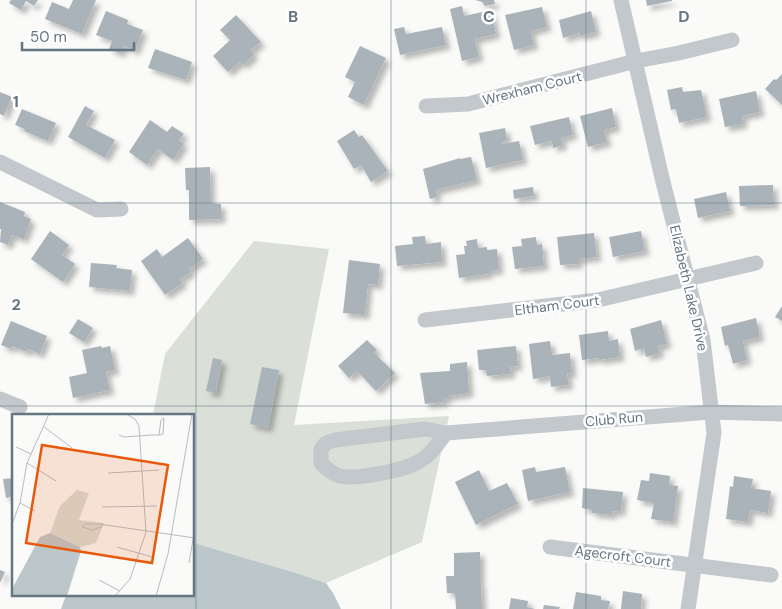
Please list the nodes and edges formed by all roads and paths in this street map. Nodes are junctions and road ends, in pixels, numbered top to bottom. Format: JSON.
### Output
{"nodes":[{"id":1,"x":621,"y":0,"type":"edge"},
{"id":2,"x":732,"y":40,"type":"dead end"},
{"id":3,"x":636,"y":61,"type":"junction"},
{"id":4,"x":426,"y":106,"type":"dead end"},
{"id":5,"x":0,"y":162,"type":"edge"},
{"id":6,"x":121,"y":209,"type":"dead end"},
{"id":7,"x":756,"y":263,"type":"dead end"},
{"id":8,"x":688,"y":279,"type":"junction"},
{"id":9,"x":425,"y":320,"type":"dead end"},
{"id":10,"x":0,"y":399,"type":"edge"},
{"id":11,"x":20,"y":407,"type":"dead end"},
{"id":12,"x":711,"y":412,"type":"junction"},
{"id":13,"x":782,"y":414,"type":"edge"},
{"id":14,"x":446,"y":433,"type":"junction"},
{"id":15,"x":550,"y":548,"type":"dead end"},
{"id":16,"x":696,"y":564,"type":"junction"},
{"id":17,"x":771,"y":575,"type":"dead end"},
{"id":18,"x":688,"y":609,"type":"edge"}],
"edges":[{"from":1,"to":3,"type":"street","name":"Elizabeth Lake Drive"},
{"from":2,"to":3,"type":"street","name":"Wrexham Court"},
{"from":3,"to":4,"type":"street","name":"Wrexham Court"},
{"from":3,"to":8,"type":"street","name":"Elizabeth Lake Drive"},
{"from":5,"to":6,"type":"street"},
{"from":7,"to":8,"type":"street","name":"Eltham Court"},
{"from":8,"to":9,"type":"street","name":"Eltham Court"},
{"from":8,"to":12,"type":"street","name":"Elizabeth Lake Drive"},
{"from":10,"to":11,"type":"street"},
{"from":12,"to":13,"type":"street","name":"Club Run"},
{"from":12,"to":14,"type":"street","name":"Club Run"},
{"from":12,"to":16,"type":"street","name":"Elizabeth Lake Drive"},
{"from":14,"to":14,"type":"street","name":"Club Run"},
{"from":15,"to":16,"type":"street","name":"Agecroft Court"},
{"from":16,"to":17,"type":"street","name":"Agecroft Court"},
{"from":16,"to":18,"type":"street","name":"Elizabeth Lake Drive"}]}
